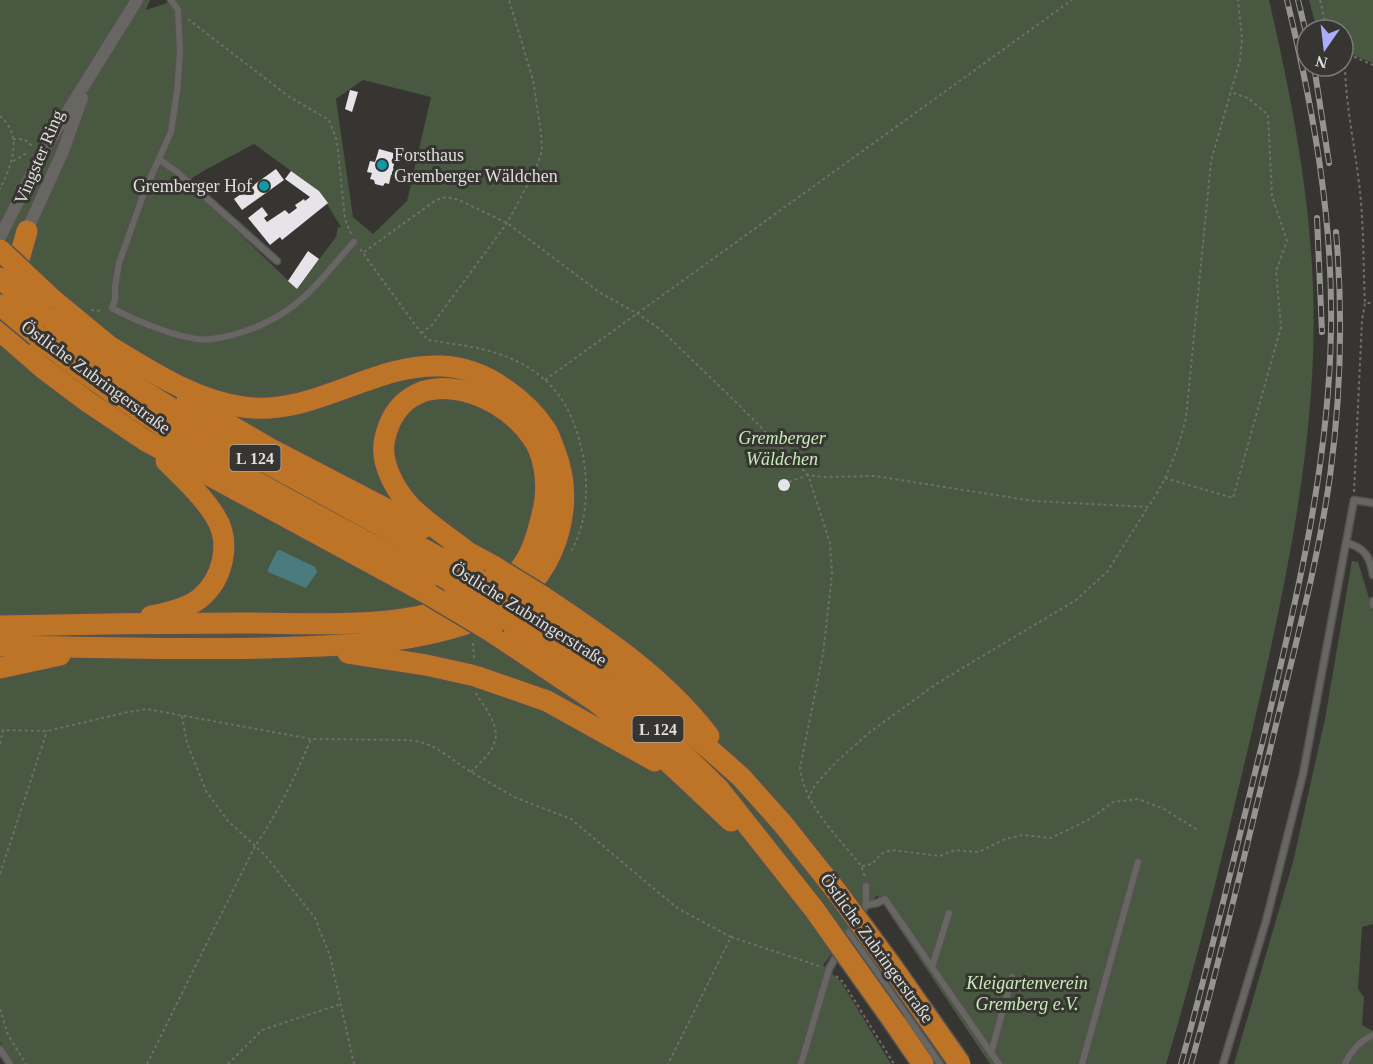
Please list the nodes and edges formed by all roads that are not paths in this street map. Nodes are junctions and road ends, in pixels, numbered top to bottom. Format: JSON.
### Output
{"nodes":[{"id":1,"x":137,"y":0,"type":"edge"},
{"id":2,"x":171,"y":0,"type":"edge"},
{"id":3,"x":93,"y":68,"type":"junction"},
{"id":4,"x":160,"y":160,"type":"junction"},
{"id":5,"x":27,"y":231,"type":"junction"},
{"id":6,"x":0,"y":237,"type":"edge"},
{"id":7,"x":354,"y":242,"type":"road end"},
{"id":8,"x":0,"y":250,"type":"edge"},
{"id":9,"x":277,"y":261,"type":"dead end"},
{"id":10,"x":0,"y":278,"type":"edge"},
{"id":11,"x":0,"y":291,"type":"edge"},
{"id":12,"x":0,"y":305,"type":"edge"},
{"id":13,"x":0,"y":325,"type":"edge"},
{"id":14,"x":40,"y":327,"type":"junction"},
{"id":15,"x":0,"y":331,"type":"edge"},
{"id":16,"x":104,"y":343,"type":"junction"},
{"id":17,"x":146,"y":441,"type":"junction"},
{"id":18,"x":1373,"y":502,"type":"edge"},
{"id":19,"x":1347,"y":543,"type":"junction"},
{"id":20,"x":465,"y":550,"type":"junction"},
{"id":21,"x":486,"y":573,"type":"junction"},
{"id":22,"x":1373,"y":575,"type":"edge"},
{"id":23,"x":6,"y":623,"type":"edge"},
{"id":24,"x":118,"y":623,"type":"junction"},
{"id":25,"x":501,"y":627,"type":"junction"},
{"id":26,"x":0,"y":646,"type":"edge"},
{"id":27,"x":102,"y":647,"type":"junction"},
{"id":28,"x":308,"y":647,"type":"junction"},
{"id":29,"x":0,"y":668,"type":"edge"},
{"id":30,"x":682,"y":776,"type":"junction"},
{"id":31,"x":1137,"y":862,"type":"dead end"},
{"id":32,"x":780,"y":866,"type":"junction"},
{"id":33,"x":866,"y":886,"type":"road end"},
{"id":34,"x":866,"y":905,"type":"junction"},
{"id":35,"x":949,"y":913,"type":"dead end"},
{"id":36,"x":849,"y":932,"type":"junction"},
{"id":37,"x":932,"y":967,"type":"junction"},
{"id":38,"x":1012,"y":977,"type":"dead end"},
{"id":39,"x":1373,"y":1035,"type":"edge"},
{"id":40,"x":0,"y":1049,"type":"edge"},
{"id":41,"x":991,"y":1053,"type":"junction"},
{"id":42,"x":10,"y":1064,"type":"edge"},
{"id":43,"x":801,"y":1064,"type":"edge"},
{"id":44,"x":923,"y":1064,"type":"edge"},
{"id":45,"x":940,"y":1064,"type":"edge"},
{"id":46,"x":960,"y":1064,"type":"edge"},
{"id":47,"x":999,"y":1064,"type":"edge"},
{"id":48,"x":1082,"y":1064,"type":"edge"},
{"id":49,"x":1223,"y":1064,"type":"edge"},
{"id":50,"x":1346,"y":1064,"type":"edge"}],
"edges":[{"from":1,"to":3,"type":"street","name":"Vingster Ring"},
{"from":2,"to":4,"type":"lane"},
{"from":3,"to":5,"type":"street","name":"Vingster Ring"},
{"from":3,"to":6,"type":"street","name":"Vingster Ring"},
{"from":4,"to":7,"type":"lane"},
{"from":4,"to":9,"type":"lane"},
{"from":5,"to":11,"type":"street","name":"Vingster Ring"},
{"from":5,"to":13,"type":"highway"},
{"from":8,"to":14,"type":"highway","bridge":true},
{"from":10,"to":14,"type":"highway","name":"Östliche Zubringerstraße","number":"L 124","bridge":true},
{"from":12,"to":14,"type":"highway","name":"Östliche Zubringerstraße","number":"L 124","bridge":true},
{"from":14,"to":15,"type":"highway"},
{"from":14,"to":16,"type":"highway"},
{"from":14,"to":17,"type":"highway"},
{"from":14,"to":21,"type":"highway","name":"Östliche Zubringerstraße","number":"L 124"},
{"from":14,"to":25,"type":"highway","name":"Östliche Zubringerstraße","number":"L 124","bridge":true},
{"from":16,"to":20,"type":"highway"},
{"from":16,"to":28,"type":"highway"},
{"from":17,"to":24,"type":"highway"},
{"from":17,"to":25,"type":"highway","bridge":true},
{"from":18,"to":19,"type":"lane"},
{"from":19,"to":22,"type":"lane"},
{"from":19,"to":49,"type":"lane"},
{"from":20,"to":21,"type":"highway"},
{"from":20,"to":24,"type":"highway"},
{"from":21,"to":46,"type":"highway","name":"Östliche Zubringerstraße","bridge":true},
{"from":23,"to":24,"type":"highway"},
{"from":25,"to":30,"type":"highway"},
{"from":25,"to":32,"type":"highway","name":"Östliche Zubringerstraße","number":"L 124"},
{"from":26,"to":27,"type":"highway"},
{"from":27,"to":28,"type":"highway"},
{"from":27,"to":29,"type":"highway"},
{"from":28,"to":30,"type":"highway"},
{"from":30,"to":32,"type":"highway"},
{"from":31,"to":48,"type":"lane"},
{"from":32,"to":44,"type":"highway","name":"Östliche Zubringerstraße","number":"L 124","bridge":true},
{"from":33,"to":34,"type":"lane"},
{"from":34,"to":36,"type":"lane"},
{"from":34,"to":37,"type":"lane"},
{"from":35,"to":37,"type":"lane"},
{"from":36,"to":43,"type":"lane"},
{"from":36,"to":45,"type":"lane"},
{"from":37,"to":41,"type":"lane"},
{"from":38,"to":41,"type":"lane"},
{"from":39,"to":50,"type":"lane"},
{"from":40,"to":42,"type":"lane"},
{"from":41,"to":47,"type":"lane"}]}
